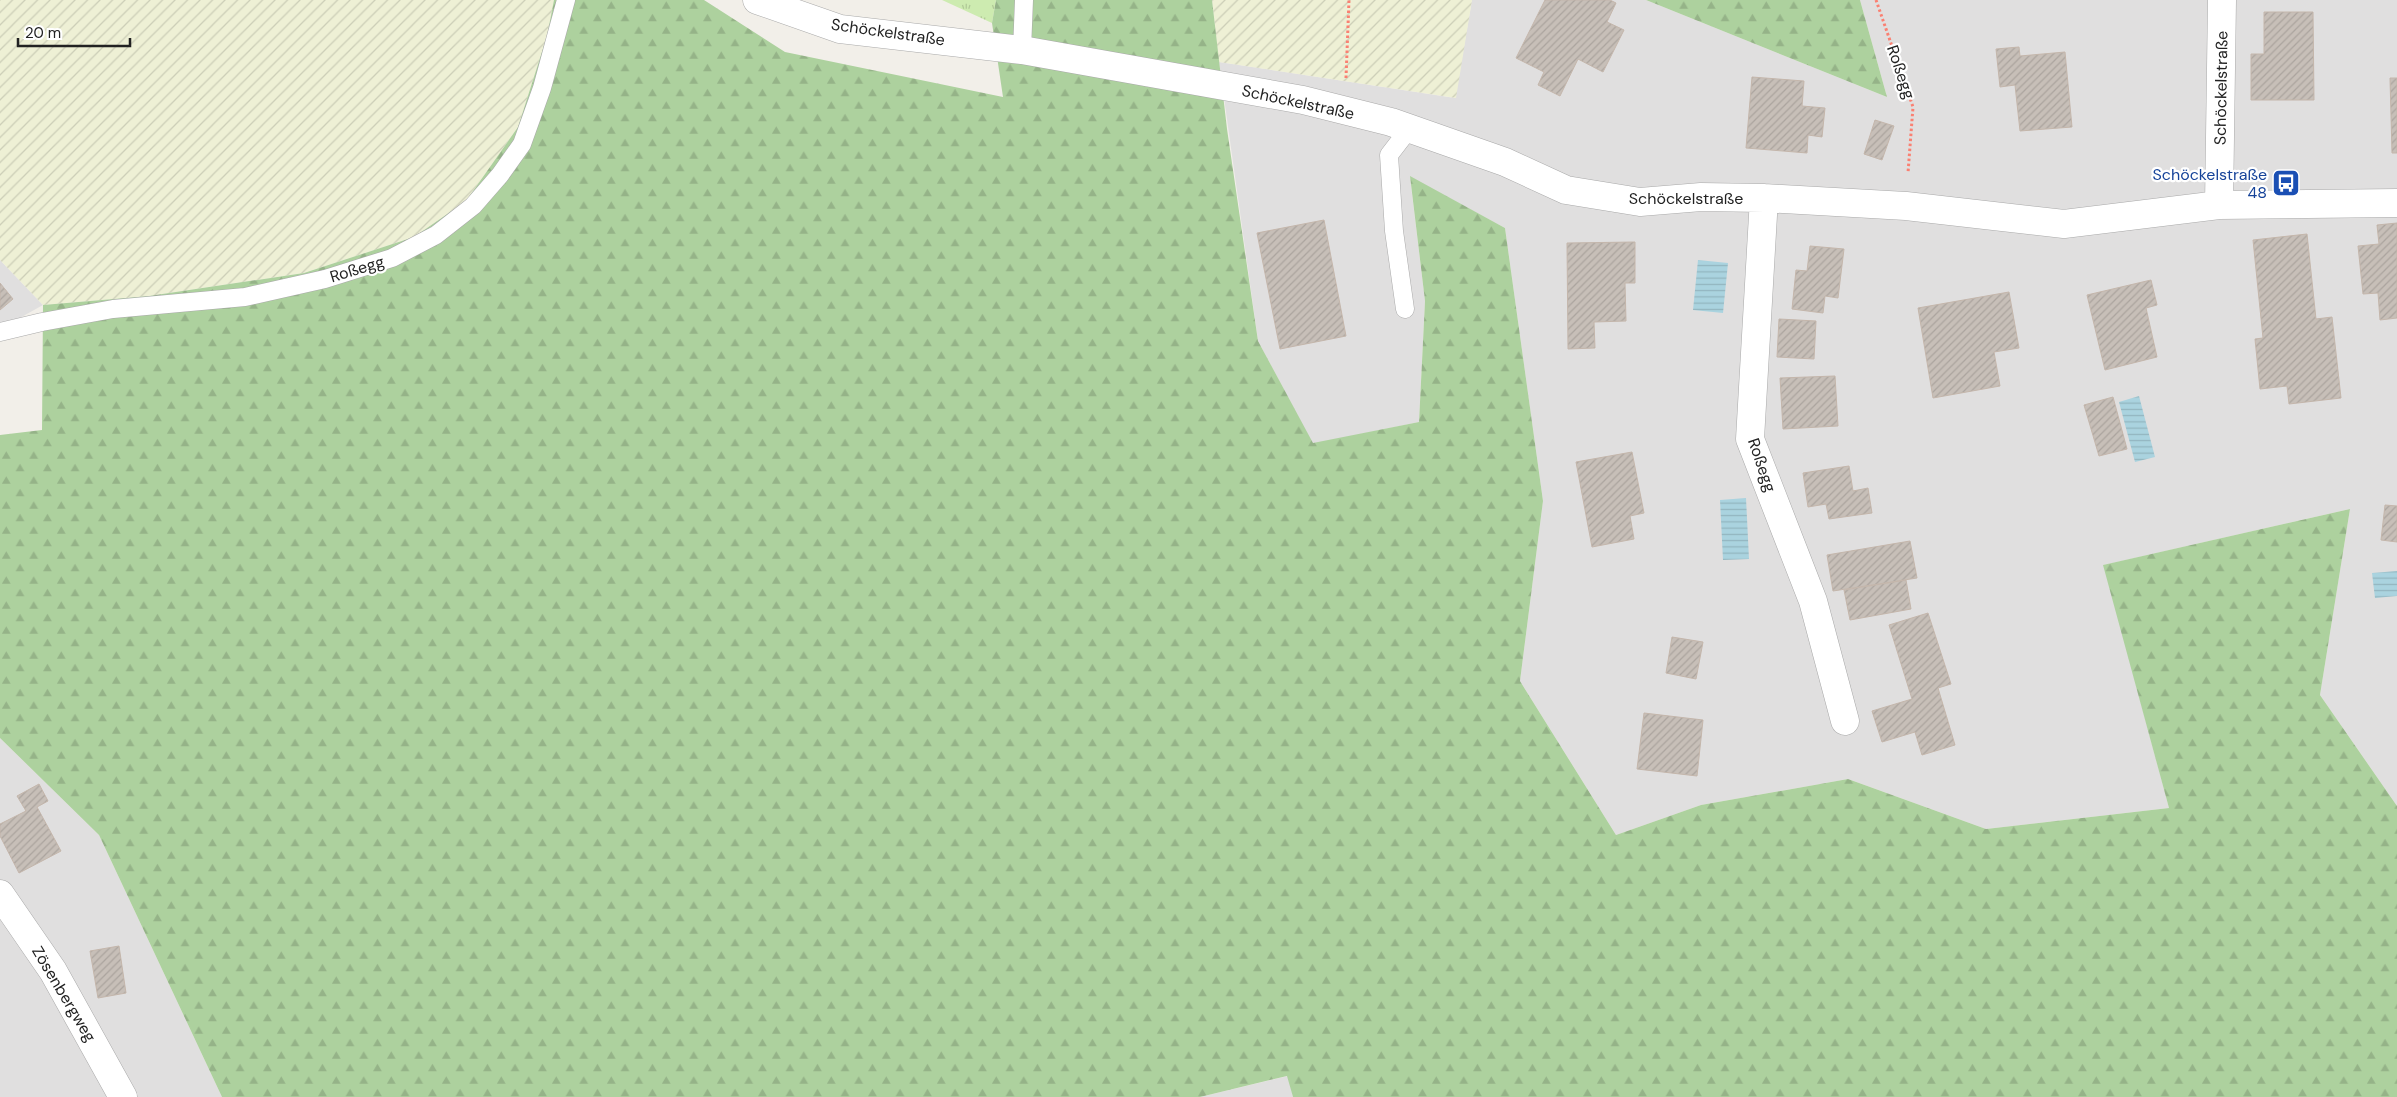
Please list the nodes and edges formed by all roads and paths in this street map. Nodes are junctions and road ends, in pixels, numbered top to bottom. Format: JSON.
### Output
{"nodes":[{"id":1,"x":566,"y":0,"type":"edge"},
{"id":2,"x":757,"y":0,"type":"edge"},
{"id":3,"x":1024,"y":0,"type":"edge"},
{"id":4,"x":1349,"y":0,"type":"edge"},
{"id":5,"x":1876,"y":0,"type":"edge"},
{"id":6,"x":2222,"y":0,"type":"edge"},
{"id":7,"x":1022,"y":50,"type":"junction"},
{"id":8,"x":1346,"y":111,"type":"junction"},
{"id":9,"x":1409,"y":129,"type":"junction"},
{"id":10,"x":1764,"y":198,"type":"junction"},
{"id":11,"x":2397,"y":203,"type":"edge"},
{"id":12,"x":2219,"y":205,"type":"junction"},
{"id":13,"x":1906,"y":206,"type":"junction"},
{"id":14,"x":1405,"y":309,"type":"dead end"},
{"id":15,"x":0,"y":332,"type":"edge"},
{"id":16,"x":1845,"y":721,"type":"dead end"},
{"id":17,"x":0,"y":894,"type":"edge"},
{"id":18,"x":123,"y":1097,"type":"edge"}],
"edges":[{"from":1,"to":15,"type":"lane","name":"Roßegg"},
{"from":2,"to":7,"type":"street","name":"Schöckelstraße"},
{"from":3,"to":7,"type":"lane"},
{"from":4,"to":8,"type":"path"},
{"from":5,"to":13,"type":"path","name":"Roßegg"},
{"from":6,"to":12,"type":"street","name":"Schöckelstraße"},
{"from":7,"to":8,"type":"street","name":"Schöckelstraße"},
{"from":8,"to":9,"type":"street","name":"Schöckelstraße"},
{"from":9,"to":10,"type":"street","name":"Schöckelstraße"},
{"from":9,"to":14,"type":"lane"},
{"from":10,"to":13,"type":"street","name":"Schöckelstraße"},
{"from":10,"to":16,"type":"street","name":"Roßegg"},
{"from":11,"to":12,"type":"street","name":"Schöckelstraße"},
{"from":12,"to":13,"type":"street","name":"Schöckelstraße"},
{"from":17,"to":18,"type":"street","name":"Zösenbergweg"}]}
